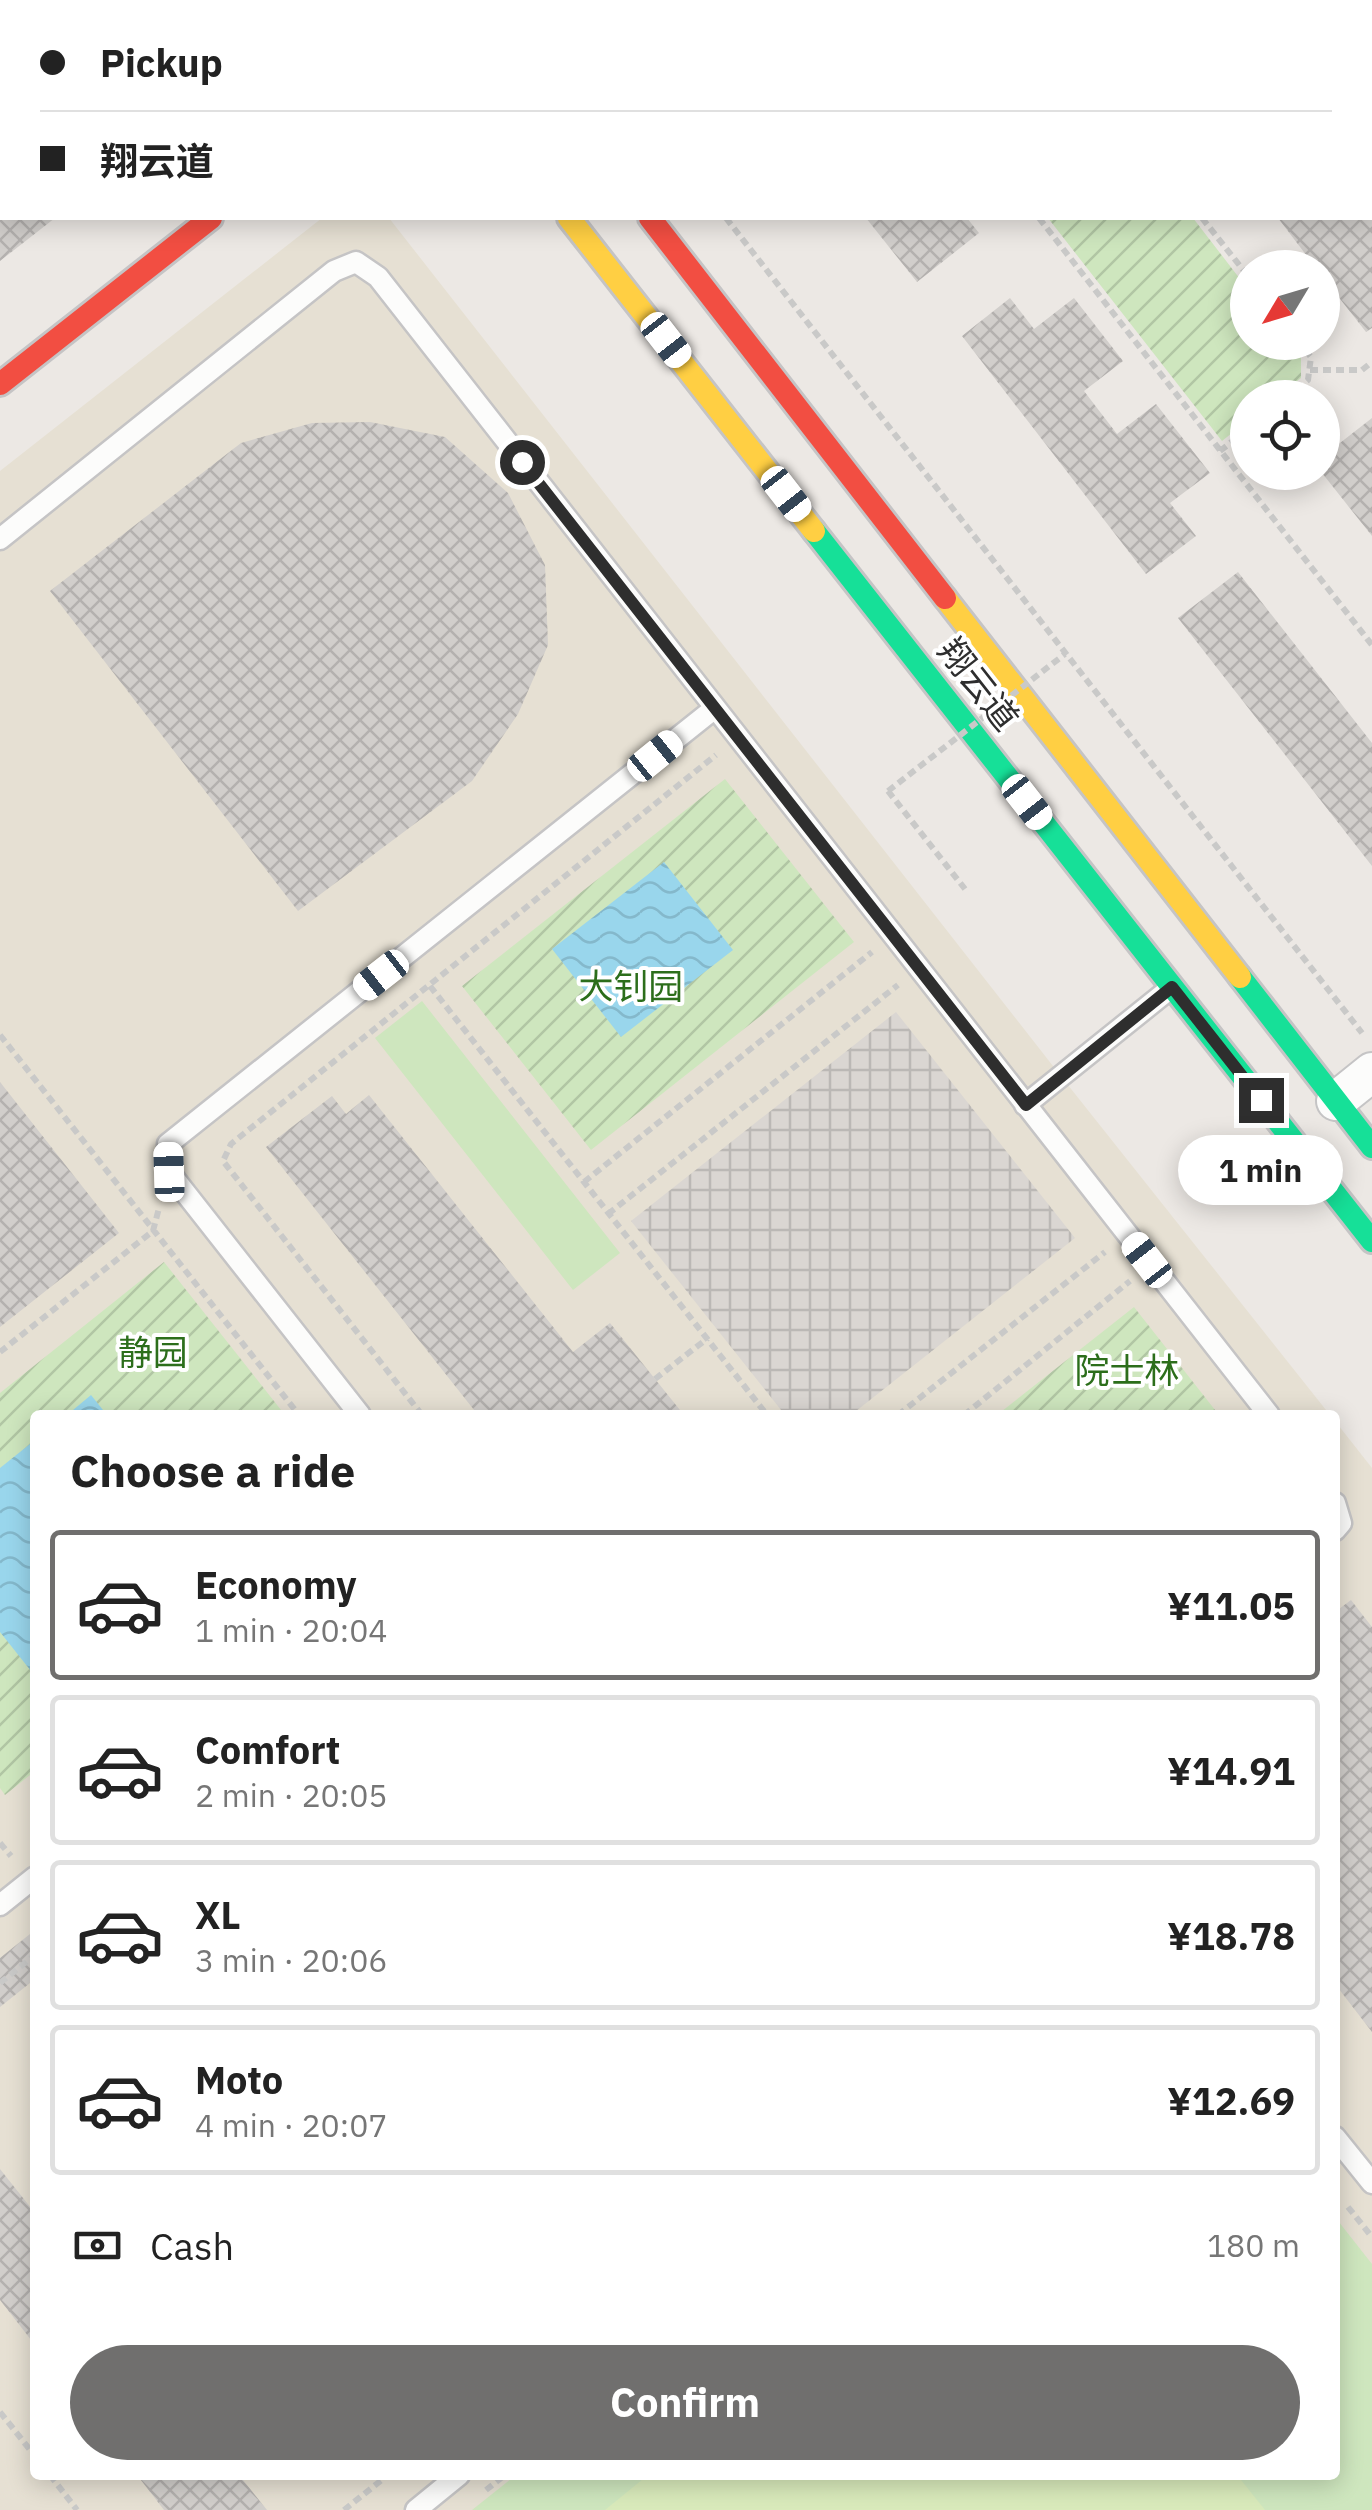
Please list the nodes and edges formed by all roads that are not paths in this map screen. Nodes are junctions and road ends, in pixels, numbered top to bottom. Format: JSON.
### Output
{"nodes":[{"id":1,"x":208,"y":220,"type":"edge"},
{"id":2,"x":571,"y":220,"type":"edge"},
{"id":3,"x":652,"y":220,"type":"edge"},
{"id":4,"x":0,"y":384,"type":"edge"},
{"id":5,"x":0,"y":539,"type":"edge"},
{"id":6,"x":716,"y":708,"type":"junction"},
{"id":7,"x":1172,"y":987,"type":"junction"},
{"id":8,"x":1372,"y":1072,"type":"edge"},
{"id":9,"x":1336,"y":1100,"type":"junction"},
{"id":10,"x":1026,"y":1105,"type":"junction"},
{"id":11,"x":1372,"y":1147,"type":"edge"},
{"id":12,"x":1372,"y":1241,"type":"edge"},
{"id":13,"x":356,"y":1410,"type":"edge"},
{"id":14,"x":1265,"y":1410,"type":"edge"},
{"id":15,"x":30,"y":1881,"type":"edge"},
{"id":16,"x":0,"y":1905,"type":"edge"},
{"id":17,"x":1340,"y":2143,"type":"edge"},
{"id":18,"x":1372,"y":2183,"type":"edge"},
{"id":19,"x":453,"y":2480,"type":"edge"},
{"id":20,"x":416,"y":2510,"type":"edge"}],
"edges":[{"from":1,"to":4,"type":"main road"},
{"from":2,"to":7,"type":"main road","name":"翔云道"},
{"from":3,"to":9,"type":"main road","name":"翔云道"},
{"from":5,"to":6,"type":"lane"},
{"from":6,"to":10,"type":"lane"},
{"from":6,"to":13,"type":"lane"},
{"from":7,"to":10,"type":"lane"},
{"from":7,"to":12,"type":"main road","name":"翔云道"},
{"from":8,"to":9,"type":"street"},
{"from":9,"to":11,"type":"main road","name":"翔云道"},
{"from":10,"to":14,"type":"lane"},
{"from":15,"to":16,"type":"lane"},
{"from":17,"to":18,"type":"lane"},
{"from":19,"to":20,"type":"lane"}]}
